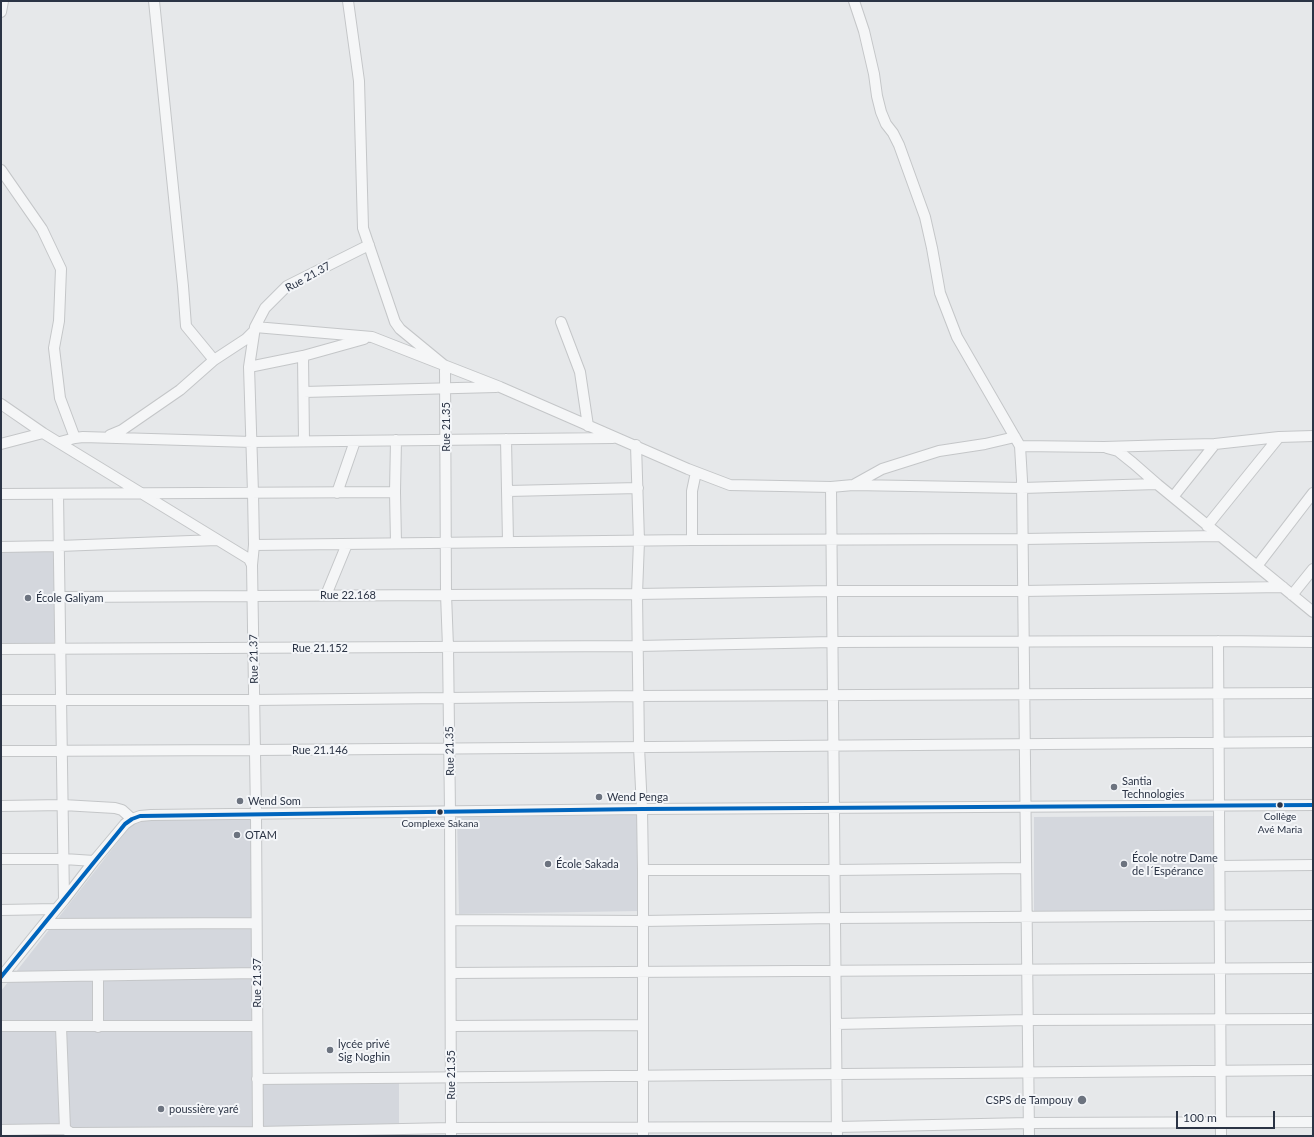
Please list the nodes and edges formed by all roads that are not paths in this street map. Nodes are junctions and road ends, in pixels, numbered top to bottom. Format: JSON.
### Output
{"nodes":[{"id":1,"x":3,"y":1,"type":"edge"},
{"id":2,"x":154,"y":1,"type":"edge"},
{"id":3,"x":348,"y":1,"type":"edge"},
{"id":4,"x":854,"y":1,"type":"edge"},
{"id":5,"x":1,"y":12,"type":"edge"},
{"id":6,"x":1,"y":170,"type":"edge"},
{"id":7,"x":369,"y":245,"type":"junction"},
{"id":8,"x":561,"y":322,"type":"dead end"},
{"id":9,"x":255,"y":329,"type":"junction"},
{"id":10,"x":372,"y":337,"type":"junction"},
{"id":11,"x":303,"y":356,"type":"junction"},
{"id":12,"x":214,"y":360,"type":"junction"},
{"id":13,"x":446,"y":366,"type":"junction"},
{"id":14,"x":249,"y":367,"type":"junction"},
{"id":15,"x":500,"y":387,"type":"junction"},
{"id":16,"x":446,"y":388,"type":"junction"},
{"id":17,"x":304,"y":392,"type":"junction"},
{"id":18,"x":1,"y":404,"type":"edge"},
{"id":19,"x":588,"y":426,"type":"junction"},
{"id":20,"x":43,"y":433,"type":"junction"},
{"id":21,"x":1313,"y":436,"type":"edge"},
{"id":22,"x":106,"y":437,"type":"junction"},
{"id":23,"x":1015,"y":437,"type":"junction"},
{"id":24,"x":1279,"y":437,"type":"junction"},
{"id":25,"x":75,"y":438,"type":"junction"},
{"id":26,"x":617,"y":438,"type":"junction"},
{"id":27,"x":506,"y":439,"type":"junction"},
{"id":28,"x":355,"y":440,"type":"junction"},
{"id":29,"x":396,"y":440,"type":"junction"},
{"id":30,"x":446,"y":440,"type":"junction"},
{"id":31,"x":304,"y":441,"type":"junction"},
{"id":32,"x":60,"y":442,"type":"junction"},
{"id":33,"x":252,"y":442,"type":"junction"},
{"id":34,"x":1,"y":444,"type":"edge"},
{"id":35,"x":1215,"y":444,"type":"junction"},
{"id":36,"x":636,"y":445,"type":"junction"},
{"id":37,"x":1020,"y":446,"type":"junction"},
{"id":38,"x":1104,"y":447,"type":"junction"},
{"id":39,"x":696,"y":472,"type":"junction"},
{"id":40,"x":853,"y":484,"type":"junction"},
{"id":41,"x":1157,"y":484,"type":"junction"},
{"id":42,"x":831,"y":487,"type":"junction"},
{"id":43,"x":638,"y":488,"type":"junction"},
{"id":44,"x":1022,"y":488,"type":"junction"},
{"id":45,"x":508,"y":491,"type":"junction"},
{"id":46,"x":395,"y":492,"type":"junction"},
{"id":47,"x":253,"y":493,"type":"junction"},
{"id":48,"x":337,"y":493,"type":"junction"},
{"id":49,"x":1313,"y":493,"type":"edge"},
{"id":50,"x":1,"y":494,"type":"edge"},
{"id":51,"x":58,"y":494,"type":"junction"},
{"id":52,"x":140,"y":494,"type":"junction"},
{"id":53,"x":1173,"y":497,"type":"junction"},
{"id":54,"x":1207,"y":526,"type":"junction"},
{"id":55,"x":1220,"y":536,"type":"junction"},
{"id":56,"x":1023,"y":539,"type":"junction"},
{"id":57,"x":217,"y":540,"type":"junction"},
{"id":58,"x":692,"y":540,"type":"junction"},
{"id":59,"x":832,"y":540,"type":"junction"},
{"id":60,"x":639,"y":541,"type":"junction"},
{"id":61,"x":508,"y":542,"type":"junction"},
{"id":62,"x":396,"y":543,"type":"junction"},
{"id":63,"x":446,"y":543,"type":"junction"},
{"id":64,"x":347,"y":544,"type":"junction"},
{"id":65,"x":254,"y":545,"type":"junction"},
{"id":66,"x":59,"y":546,"type":"junction"},
{"id":67,"x":1,"y":547,"type":"edge"},
{"id":68,"x":252,"y":564,"type":"junction"},
{"id":69,"x":1257,"y":566,"type":"junction"},
{"id":70,"x":1313,"y":569,"type":"edge"},
{"id":71,"x":1283,"y":587,"type":"junction"},
{"id":72,"x":832,"y":591,"type":"junction"},
{"id":73,"x":1023,"y":591,"type":"junction"},
{"id":74,"x":446,"y":594,"type":"junction"},
{"id":75,"x":637,"y":594,"type":"junction"},
{"id":76,"x":326,"y":595,"type":"junction"},
{"id":77,"x":1292,"y":595,"type":"junction"},
{"id":78,"x":253,"y":596,"type":"junction"},
{"id":79,"x":60,"y":597,"type":"junction"},
{"id":80,"x":1313,"y":612,"type":"edge"},
{"id":81,"x":1218,"y":641,"type":"junction"},
{"id":82,"x":833,"y":642,"type":"junction"},
{"id":83,"x":1024,"y":642,"type":"junction"},
{"id":84,"x":1313,"y":642,"type":"edge"},
{"id":85,"x":638,"y":646,"type":"junction"},
{"id":86,"x":448,"y":647,"type":"junction"},
{"id":87,"x":60,"y":648,"type":"junction"},
{"id":88,"x":253,"y":649,"type":"junction"},
{"id":89,"x":1,"y":650,"type":"edge"},
{"id":90,"x":1218,"y":692,"type":"junction"},
{"id":91,"x":1313,"y":693,"type":"edge"},
{"id":92,"x":1024,"y":694,"type":"junction"},
{"id":93,"x":833,"y":695,"type":"junction"},
{"id":94,"x":638,"y":696,"type":"junction"},
{"id":95,"x":449,"y":698,"type":"junction"},
{"id":96,"x":1,"y":700,"type":"edge"},
{"id":97,"x":61,"y":700,"type":"junction"},
{"id":98,"x":254,"y":700,"type":"junction"},
{"id":99,"x":1313,"y":742,"type":"edge"},
{"id":100,"x":1218,"y":743,"type":"junction"},
{"id":101,"x":1025,"y":744,"type":"junction"},
{"id":102,"x":834,"y":746,"type":"junction"},
{"id":103,"x":639,"y":747,"type":"junction"},
{"id":104,"x":450,"y":749,"type":"junction"},
{"id":105,"x":61,"y":750,"type":"junction"},
{"id":106,"x":255,"y":750,"type":"junction"},
{"id":107,"x":1,"y":751,"type":"edge"},
{"id":108,"x":63,"y":805,"type":"junction"},
{"id":109,"x":1219,"y":805,"type":"junction"},
{"id":110,"x":1313,"y":805,"type":"edge"},
{"id":111,"x":1,"y":806,"type":"edge"},
{"id":112,"x":1025,"y":806,"type":"junction"},
{"id":113,"x":834,"y":808,"type":"junction"},
{"id":114,"x":642,"y":809,"type":"junction"},
{"id":115,"x":450,"y":812,"type":"junction"},
{"id":116,"x":256,"y":815,"type":"junction"},
{"id":117,"x":132,"y":819,"type":"junction"},
{"id":118,"x":1,"y":859,"type":"edge"},
{"id":119,"x":64,"y":859,"type":"junction"},
{"id":120,"x":94,"y":861,"type":"junction"},
{"id":121,"x":1313,"y":865,"type":"edge"},
{"id":122,"x":1219,"y":866,"type":"junction"},
{"id":123,"x":1026,"y":868,"type":"junction"},
{"id":124,"x":643,"y":870,"type":"junction"},
{"id":125,"x":835,"y":870,"type":"junction"},
{"id":126,"x":64,"y":900,"type":"junction"},
{"id":127,"x":56,"y":909,"type":"junction"},
{"id":128,"x":1,"y":910,"type":"edge"},
{"id":129,"x":1313,"y":915,"type":"edge"},
{"id":130,"x":1220,"y":916,"type":"junction"},
{"id":131,"x":1027,"y":917,"type":"junction"},
{"id":132,"x":835,"y":918,"type":"junction"},
{"id":133,"x":451,"y":920,"type":"junction"},
{"id":134,"x":643,"y":920,"type":"junction"},
{"id":135,"x":256,"y":923,"type":"junction"},
{"id":136,"x":44,"y":924,"type":"junction"},
{"id":137,"x":1,"y":962,"type":"edge"},
{"id":138,"x":14,"y":962,"type":"junction"},
{"id":139,"x":1313,"y":968,"type":"edge"},
{"id":140,"x":1220,"y":969,"type":"junction"},
{"id":141,"x":1027,"y":970,"type":"junction"},
{"id":142,"x":836,"y":971,"type":"junction"},
{"id":143,"x":643,"y":972,"type":"junction"},
{"id":144,"x":257,"y":973,"type":"junction"},
{"id":145,"x":451,"y":973,"type":"junction"},
{"id":146,"x":98,"y":976,"type":"junction"},
{"id":147,"x":1,"y":977,"type":"edge"},
{"id":148,"x":1313,"y":1019,"type":"edge"},
{"id":149,"x":1028,"y":1020,"type":"junction"},
{"id":150,"x":1221,"y":1020,"type":"junction"},
{"id":151,"x":836,"y":1024,"type":"junction"},
{"id":152,"x":643,"y":1025,"type":"junction"},
{"id":153,"x":1,"y":1026,"type":"edge"},
{"id":154,"x":257,"y":1026,"type":"junction"},
{"id":155,"x":451,"y":1026,"type":"junction"},
{"id":156,"x":61,"y":1027,"type":"junction"},
{"id":157,"x":98,"y":1027,"type":"junction"},
{"id":158,"x":1221,"y":1070,"type":"junction"},
{"id":159,"x":1313,"y":1070,"type":"edge"},
{"id":160,"x":837,"y":1073,"type":"junction"},
{"id":161,"x":1028,"y":1073,"type":"junction"},
{"id":162,"x":644,"y":1076,"type":"junction"},
{"id":163,"x":451,"y":1078,"type":"junction"},
{"id":164,"x":257,"y":1079,"type":"junction"},
{"id":165,"x":1221,"y":1122,"type":"junction"},
{"id":166,"x":1313,"y":1122,"type":"edge"},
{"id":167,"x":1029,"y":1123,"type":"junction"},
{"id":168,"x":65,"y":1129,"type":"junction"},
{"id":169,"x":1,"y":1130,"type":"edge"},
{"id":170,"x":451,"y":1132,"type":"edge"},
{"id":171,"x":643,"y":1132,"type":"edge"},
{"id":172,"x":837,"y":1132,"type":"edge"},
{"id":173,"x":258,"y":1134,"type":"edge"},
{"id":174,"x":1029,"y":1136,"type":"edge"},
{"id":175,"x":1221,"y":1136,"type":"edge"}],
"edges":[{"from":1,"to":5,"type":"street"},
{"from":2,"to":12,"type":"street"},
{"from":3,"to":7,"type":"street"},
{"from":4,"to":23,"type":"street"},
{"from":6,"to":25,"type":"street"},
{"from":7,"to":9,"type":"street","name":"Rue 21.37"},
{"from":7,"to":13,"type":"street"},
{"from":8,"to":19,"type":"street"},
{"from":9,"to":10,"type":"street"},
{"from":9,"to":12,"type":"street"},
{"from":9,"to":14,"type":"street","name":"Rue 21.37"},
{"from":10,"to":11,"type":"street"},
{"from":10,"to":13,"type":"street"},
{"from":11,"to":14,"type":"street"},
{"from":11,"to":17,"type":"street"},
{"from":12,"to":22,"type":"street"},
{"from":13,"to":15,"type":"street"},
{"from":13,"to":16,"type":"street","name":"Rue 21.35"},
{"from":14,"to":33,"type":"street","name":"Rue 21.37"},
{"from":15,"to":16,"type":"street"},
{"from":15,"to":19,"type":"street"},
{"from":16,"to":17,"type":"street"},
{"from":16,"to":30,"type":"street","name":"Rue 21.35"},
{"from":17,"to":31,"type":"street"},
{"from":18,"to":20,"type":"street"},
{"from":19,"to":26,"type":"street"},
{"from":20,"to":32,"type":"street"},
{"from":20,"to":34,"type":"street"},
{"from":21,"to":24,"type":"street"},
{"from":22,"to":25,"type":"street"},
{"from":22,"to":33,"type":"street"},
{"from":23,"to":37,"type":"street"},
{"from":23,"to":40,"type":"street"},
{"from":24,"to":35,"type":"street"},
{"from":24,"to":54,"type":"street"},
{"from":25,"to":32,"type":"street"},
{"from":26,"to":27,"type":"street"},
{"from":26,"to":36,"type":"street"},
{"from":27,"to":30,"type":"street"},
{"from":27,"to":45,"type":"street"},
{"from":28,"to":29,"type":"street"},
{"from":28,"to":31,"type":"street"},
{"from":28,"to":48,"type":"street"},
{"from":29,"to":30,"type":"street"},
{"from":29,"to":46,"type":"street"},
{"from":30,"to":63,"type":"street","name":"Rue 21.35"},
{"from":31,"to":33,"type":"street"},
{"from":32,"to":52,"type":"street"},
{"from":33,"to":47,"type":"street","name":"Rue 21.37"},
{"from":35,"to":38,"type":"street"},
{"from":35,"to":53,"type":"street"},
{"from":36,"to":39,"type":"street"},
{"from":36,"to":43,"type":"street"},
{"from":37,"to":38,"type":"street"},
{"from":37,"to":44,"type":"street"},
{"from":38,"to":41,"type":"street"},
{"from":39,"to":42,"type":"street"},
{"from":39,"to":58,"type":"street"},
{"from":40,"to":42,"type":"street"},
{"from":40,"to":44,"type":"street"},
{"from":41,"to":44,"type":"street"},
{"from":41,"to":53,"type":"street"},
{"from":42,"to":59,"type":"street"},
{"from":43,"to":45,"type":"street"},
{"from":43,"to":60,"type":"street"},
{"from":44,"to":56,"type":"street"},
{"from":45,"to":61,"type":"street"},
{"from":46,"to":48,"type":"street"},
{"from":46,"to":62,"type":"street"},
{"from":47,"to":48,"type":"street"},
{"from":47,"to":52,"type":"street"},
{"from":47,"to":65,"type":"street","name":"Rue 21.37"},
{"from":49,"to":69,"type":"street"},
{"from":50,"to":51,"type":"street"},
{"from":51,"to":52,"type":"street"},
{"from":51,"to":66,"type":"street"},
{"from":52,"to":57,"type":"street"},
{"from":53,"to":54,"type":"street"},
{"from":54,"to":55,"type":"street"},
{"from":55,"to":56,"type":"street"},
{"from":55,"to":69,"type":"street"},
{"from":56,"to":59,"type":"street"},
{"from":56,"to":73,"type":"street"},
{"from":57,"to":66,"type":"street"},
{"from":57,"to":68,"type":"street"},
{"from":58,"to":59,"type":"street"},
{"from":58,"to":60,"type":"street"},
{"from":59,"to":72,"type":"street"},
{"from":60,"to":61,"type":"street"},
{"from":60,"to":75,"type":"street"},
{"from":61,"to":63,"type":"street"},
{"from":62,"to":63,"type":"street"},
{"from":62,"to":64,"type":"street"},
{"from":63,"to":74,"type":"street","name":"Rue 21.35"},
{"from":64,"to":65,"type":"street"},
{"from":64,"to":76,"type":"street"},
{"from":65,"to":68,"type":"street","name":"Rue 21.37"},
{"from":66,"to":67,"type":"street"},
{"from":66,"to":79,"type":"street"},
{"from":68,"to":78,"type":"street","name":"Rue 21.37"},
{"from":69,"to":71,"type":"street"},
{"from":70,"to":77,"type":"street"},
{"from":71,"to":73,"type":"street","name":"Rue 22.168"},
{"from":71,"to":77,"type":"street"},
{"from":72,"to":73,"type":"street","name":"Rue 22.168"},
{"from":72,"to":75,"type":"street","name":"Rue 22.168"},
{"from":72,"to":82,"type":"street"},
{"from":73,"to":83,"type":"street"},
{"from":74,"to":75,"type":"street","name":"Rue 22.168"},
{"from":74,"to":76,"type":"street","name":"Rue 22.168"},
{"from":74,"to":86,"type":"street","name":"Rue 21.35"},
{"from":75,"to":85,"type":"street"},
{"from":76,"to":78,"type":"street","name":"Rue 22.168"},
{"from":77,"to":80,"type":"street"},
{"from":78,"to":79,"type":"street","name":"Rue 22.168"},
{"from":78,"to":88,"type":"street","name":"Rue 21.37"},
{"from":79,"to":87,"type":"street"},
{"from":81,"to":83,"type":"street","name":"Rue 21.152"},
{"from":81,"to":84,"type":"street","name":"Rue 21.152"},
{"from":81,"to":90,"type":"street"},
{"from":82,"to":83,"type":"street","name":"Rue 21.152"},
{"from":82,"to":85,"type":"street","name":"Rue 21.152"},
{"from":82,"to":93,"type":"street"},
{"from":83,"to":92,"type":"street"},
{"from":85,"to":86,"type":"street","name":"Rue 21.152"},
{"from":85,"to":94,"type":"street"},
{"from":86,"to":88,"type":"street","name":"Rue 21.152"},
{"from":86,"to":95,"type":"street","name":"Rue 21.35"},
{"from":87,"to":88,"type":"street","name":"Rue 21.152"},
{"from":87,"to":89,"type":"street","name":"Rue 21.152"},
{"from":87,"to":97,"type":"street"},
{"from":88,"to":98,"type":"street","name":"Rue 21.37"},
{"from":90,"to":91,"type":"street"},
{"from":90,"to":92,"type":"street"},
{"from":90,"to":100,"type":"street"},
{"from":92,"to":93,"type":"street"},
{"from":92,"to":101,"type":"street"},
{"from":93,"to":94,"type":"street"},
{"from":93,"to":102,"type":"street"},
{"from":94,"to":95,"type":"street"},
{"from":94,"to":103,"type":"street"},
{"from":95,"to":98,"type":"street"},
{"from":95,"to":104,"type":"street","name":"Rue 21.35"},
{"from":96,"to":97,"type":"street"},
{"from":97,"to":98,"type":"street"},
{"from":97,"to":105,"type":"street"},
{"from":98,"to":106,"type":"street","name":"Rue 21.37"},
{"from":99,"to":100,"type":"street","name":"Rue 21.146"},
{"from":100,"to":101,"type":"street","name":"Rue 21.146"},
{"from":100,"to":109,"type":"street"},
{"from":101,"to":102,"type":"street","name":"Rue 21.146"},
{"from":101,"to":112,"type":"street"},
{"from":102,"to":103,"type":"street","name":"Rue 21.146"},
{"from":102,"to":113,"type":"street"},
{"from":103,"to":104,"type":"street","name":"Rue 21.146"},
{"from":103,"to":114,"type":"street"},
{"from":104,"to":106,"type":"street","name":"Rue 21.146"},
{"from":104,"to":115,"type":"street","name":"Rue 21.35"},
{"from":105,"to":106,"type":"street","name":"Rue 21.146"},
{"from":105,"to":107,"type":"street","name":"Rue 21.146"},
{"from":105,"to":108,"type":"street"},
{"from":106,"to":116,"type":"street","name":"Rue 21.37"},
{"from":108,"to":111,"type":"street"},
{"from":108,"to":117,"type":"street"},
{"from":108,"to":119,"type":"street"},
{"from":109,"to":110,"type":"street"},
{"from":109,"to":112,"type":"street"},
{"from":109,"to":122,"type":"street"},
{"from":112,"to":113,"type":"street"},
{"from":112,"to":123,"type":"street"},
{"from":113,"to":114,"type":"street"},
{"from":113,"to":125,"type":"street"},
{"from":114,"to":115,"type":"street"},
{"from":114,"to":124,"type":"street"},
{"from":115,"to":116,"type":"street"},
{"from":115,"to":133,"type":"street","name":"Rue 21.35"},
{"from":116,"to":117,"type":"street"},
{"from":116,"to":135,"type":"street","name":"Rue 21.37"},
{"from":117,"to":120,"type":"street"},
{"from":118,"to":119,"type":"street"},
{"from":119,"to":120,"type":"street"},
{"from":119,"to":126,"type":"street"},
{"from":120,"to":126,"type":"street"},
{"from":121,"to":122,"type":"street"},
{"from":122,"to":130,"type":"street"},
{"from":123,"to":125,"type":"street"},
{"from":123,"to":131,"type":"street"},
{"from":124,"to":125,"type":"street"},
{"from":124,"to":134,"type":"street"},
{"from":125,"to":132,"type":"street"},
{"from":126,"to":127,"type":"street"},
{"from":127,"to":128,"type":"street"},
{"from":127,"to":136,"type":"street"},
{"from":129,"to":130,"type":"street"},
{"from":130,"to":131,"type":"street"},
{"from":130,"to":140,"type":"street"},
{"from":131,"to":132,"type":"street"},
{"from":131,"to":141,"type":"street"},
{"from":132,"to":134,"type":"street"},
{"from":132,"to":142,"type":"street"},
{"from":133,"to":134,"type":"street"},
{"from":133,"to":145,"type":"street","name":"Rue 21.35"},
{"from":134,"to":143,"type":"street"},
{"from":135,"to":136,"type":"street"},
{"from":135,"to":144,"type":"street","name":"Rue 21.37"},
{"from":136,"to":138,"type":"street"},
{"from":137,"to":138,"type":"street"},
{"from":138,"to":147,"type":"street"},
{"from":139,"to":140,"type":"street"},
{"from":140,"to":141,"type":"street"},
{"from":140,"to":150,"type":"street"},
{"from":141,"to":142,"type":"street"},
{"from":141,"to":149,"type":"street"},
{"from":142,"to":143,"type":"street"},
{"from":142,"to":151,"type":"street"},
{"from":143,"to":145,"type":"street"},
{"from":143,"to":152,"type":"street"},
{"from":144,"to":146,"type":"street"},
{"from":144,"to":154,"type":"street","name":"Rue 21.37"},
{"from":145,"to":155,"type":"street","name":"Rue 21.35"},
{"from":146,"to":147,"type":"street"},
{"from":146,"to":157,"type":"street"},
{"from":148,"to":150,"type":"street"},
{"from":149,"to":150,"type":"street"},
{"from":149,"to":151,"type":"street"},
{"from":149,"to":161,"type":"street"},
{"from":150,"to":158,"type":"street"},
{"from":151,"to":160,"type":"street"},
{"from":152,"to":155,"type":"street"},
{"from":152,"to":162,"type":"street"},
{"from":153,"to":156,"type":"street"},
{"from":154,"to":157,"type":"street"},
{"from":154,"to":164,"type":"street","name":"Rue 21.37"},
{"from":155,"to":163,"type":"street","name":"Rue 21.35"},
{"from":156,"to":157,"type":"street"},
{"from":156,"to":168,"type":"street"},
{"from":158,"to":159,"type":"street"},
{"from":158,"to":161,"type":"street"},
{"from":158,"to":165,"type":"street"},
{"from":160,"to":161,"type":"street"},
{"from":160,"to":162,"type":"street"},
{"from":160,"to":172,"type":"street"},
{"from":161,"to":167,"type":"street"},
{"from":162,"to":163,"type":"street"},
{"from":162,"to":171,"type":"street"},
{"from":163,"to":164,"type":"street"},
{"from":163,"to":170,"type":"street","name":"Rue 21.35"},
{"from":164,"to":173,"type":"street","name":"Rue 21.37"},
{"from":165,"to":166,"type":"street"},
{"from":165,"to":167,"type":"street"},
{"from":165,"to":175,"type":"street"},
{"from":167,"to":172,"type":"street"},
{"from":167,"to":174,"type":"street"},
{"from":168,"to":169,"type":"street"},
{"from":168,"to":173,"type":"street"},
{"from":170,"to":171,"type":"street"},
{"from":170,"to":173,"type":"street"},
{"from":171,"to":172,"type":"street"}]}
